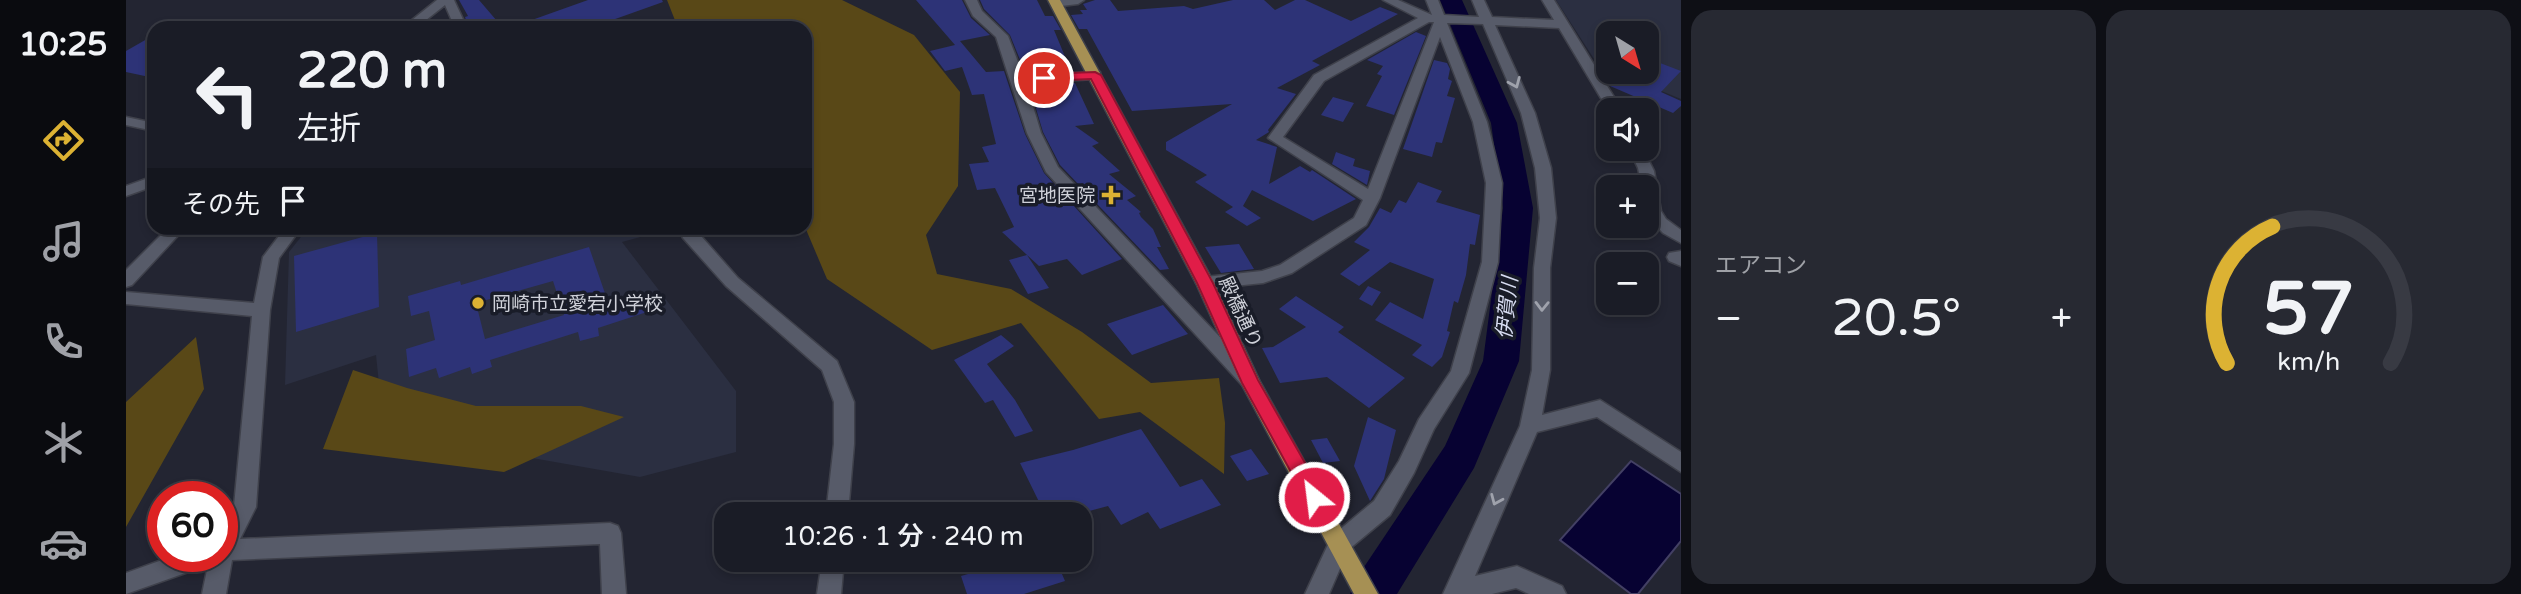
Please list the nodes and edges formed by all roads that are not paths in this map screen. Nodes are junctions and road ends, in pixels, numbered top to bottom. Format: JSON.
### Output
{"nodes":[{"id":1,"x":446,"y":0,"type":"edge"},
{"id":2,"x":971,"y":0,"type":"edge"},
{"id":3,"x":1078,"y":0,"type":"edge"},
{"id":4,"x":1389,"y":0,"type":"edge"},
{"id":5,"x":1432,"y":0,"type":"edge"},
{"id":6,"x":1478,"y":0,"type":"edge"},
{"id":7,"x":1548,"y":0,"type":"edge"},
{"id":8,"x":1056,"y":2,"type":"edge"},
{"id":9,"x":1436,"y":19,"type":"junction"},
{"id":10,"x":418,"y":21,"type":"edge"},
{"id":11,"x":457,"y":21,"type":"edge"},
{"id":12,"x":1489,"y":21,"type":"junction"},
{"id":13,"x":1562,"y":24,"type":"junction"},
{"id":14,"x":1095,"y":75,"type":"junction"},
{"id":15,"x":1018,"y":79,"type":"junction"},
{"id":16,"x":1608,"y":98,"type":"edge"},
{"id":17,"x":126,"y":121,"type":"edge"},
{"id":18,"x":147,"y":126,"type":"edge"},
{"id":19,"x":1642,"y":161,"type":"edge"},
{"id":20,"x":147,"y":184,"type":"edge"},
{"id":21,"x":126,"y":191,"type":"edge"},
{"id":22,"x":1373,"y":198,"type":"junction"},
{"id":23,"x":170,"y":235,"type":"edge"},
{"id":24,"x":288,"y":235,"type":"edge"},
{"id":25,"x":692,"y":235,"type":"edge"},
{"id":26,"x":1681,"y":237,"type":"edge"},
{"id":27,"x":126,"y":281,"type":"edge"},
{"id":28,"x":1205,"y":283,"type":"junction"},
{"id":29,"x":126,"y":298,"type":"edge"},
{"id":30,"x":261,"y":310,"type":"junction"},
{"id":31,"x":1251,"y":383,"type":"junction"},
{"id":32,"x":1530,"y":426,"type":"junction"},
{"id":33,"x":1681,"y":463,"type":"edge"},
{"id":34,"x":838,"y":502,"type":"edge"},
{"id":35,"x":238,"y":520,"type":"edge"},
{"id":36,"x":1340,"y":542,"type":"junction"},
{"id":37,"x":238,"y":549,"type":"edge"},
{"id":38,"x":159,"y":572,"type":"edge"},
{"id":39,"x":218,"y":572,"type":"edge"},
{"id":40,"x":832,"y":572,"type":"edge"},
{"id":41,"x":126,"y":584,"type":"edge"},
{"id":42,"x":1456,"y":592,"type":"edge"},
{"id":43,"x":214,"y":594,"type":"edge"},
{"id":44,"x":614,"y":594,"type":"edge"},
{"id":45,"x":829,"y":594,"type":"edge"},
{"id":46,"x":1317,"y":594,"type":"edge"},
{"id":47,"x":1366,"y":594,"type":"edge"},
{"id":48,"x":1554,"y":594,"type":"edge"}],
"edges":[{"from":1,"to":10,"type":"street"},
{"from":1,"to":11,"type":"street"},
{"from":2,"to":15,"type":"street"},
{"from":3,"to":8,"type":"street"},
{"from":4,"to":9,"type":"street"},
{"from":5,"to":9,"type":"street"},
{"from":6,"to":12,"type":"street"},
{"from":7,"to":13,"type":"street"},
{"from":8,"to":14,"type":"main road","name":"殿橋通り"},
{"from":9,"to":12,"type":"street"},
{"from":9,"to":22,"type":"street"},
{"from":9,"to":22,"type":"street"},
{"from":9,"to":36,"type":"street"},
{"from":12,"to":13,"type":"street"},
{"from":12,"to":32,"type":"street","one_way":true},
{"from":13,"to":16,"type":"street"},
{"from":14,"to":15,"type":"street"},
{"from":14,"to":28,"type":"main road","name":"殿橋通り"},
{"from":15,"to":31,"type":"street"},
{"from":17,"to":18,"type":"street"},
{"from":19,"to":26,"type":"street"},
{"from":20,"to":21,"type":"street"},
{"from":22,"to":28,"type":"street"},
{"from":23,"to":27,"type":"street"},
{"from":24,"to":30,"type":"street"},
{"from":25,"to":34,"type":"street"},
{"from":28,"to":31,"type":"main road","name":"殿橋通り"},
{"from":29,"to":30,"type":"street"},
{"from":30,"to":35,"type":"street"},
{"from":31,"to":36,"type":"main road","name":"殿橋通り"},
{"from":32,"to":33,"type":"street"},
{"from":32,"to":42,"type":"street","one_way":true},
{"from":36,"to":46,"type":"street"},
{"from":36,"to":47,"type":"main road","name":"殿橋通り"},
{"from":37,"to":44,"type":"street"},
{"from":38,"to":41,"type":"street"},
{"from":39,"to":43,"type":"street"},
{"from":40,"to":45,"type":"street"},
{"from":42,"to":48,"type":"street"}]}
